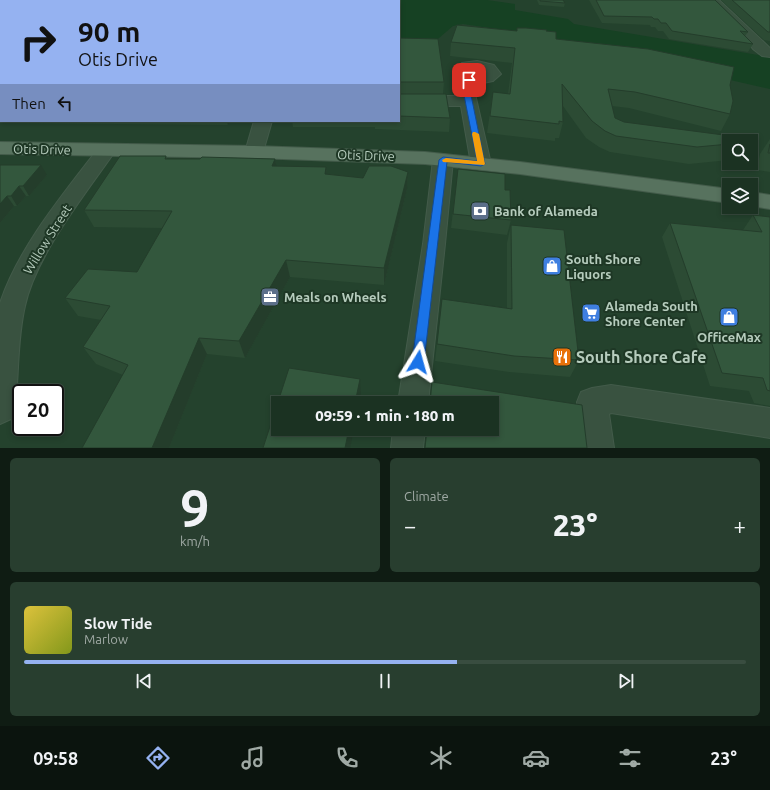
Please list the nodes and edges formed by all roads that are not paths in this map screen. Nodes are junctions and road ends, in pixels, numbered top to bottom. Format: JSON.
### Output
{"nodes":[{"id":1,"x":712,"y":0,"type":"edge"},
{"id":2,"x":767,"y":53,"type":"dead end"},
{"id":3,"x":469,"y":80,"type":"dead end"},
{"id":4,"x":400,"y":101,"type":"edge"},
{"id":5,"x":469,"y":101,"type":"junction"},
{"id":6,"x":263,"y":122,"type":"edge"},
{"id":7,"x":0,"y":148,"type":"edge"},
{"id":8,"x":107,"y":150,"type":"junction"},
{"id":9,"x":254,"y":152,"type":"junction"},
{"id":10,"x":443,"y":160,"type":"junction"},
{"id":11,"x":481,"y":164,"type":"junction"},
{"id":12,"x":722,"y":195,"type":"edge"},
{"id":13,"x":758,"y":200,"type":"edge"},
{"id":14,"x":770,"y":202,"type":"edge"},
{"id":15,"x":6,"y":304,"type":"edge"},
{"id":16,"x":414,"y":393,"type":"edge"},
{"id":17,"x":0,"y":408,"type":"edge"},
{"id":18,"x":770,"y":423,"type":"edge"},
{"id":19,"x":408,"y":436,"type":"edge"},
{"id":20,"x":406,"y":448,"type":"edge"},
{"id":21,"x":598,"y":448,"type":"edge"}],
"edges":[{"from":1,"to":2,"type":"street"},
{"from":3,"to":5,"type":"street"},
{"from":4,"to":5,"type":"street"},
{"from":5,"to":11,"type":"street"},
{"from":6,"to":9,"type":"street"},
{"from":7,"to":8,"type":"main road","name":"Otis Drive"},
{"from":8,"to":9,"type":"main road","name":"Otis Drive"},
{"from":8,"to":15,"type":"street","name":"Willow Street"},
{"from":9,"to":10,"type":"main road","name":"Otis Drive"},
{"from":10,"to":11,"type":"main road","name":"Otis Drive"},
{"from":10,"to":16,"type":"street"},
{"from":11,"to":12,"type":"main road","name":"Otis Drive"},
{"from":13,"to":14,"type":"main road"},
{"from":15,"to":17,"type":"street","name":"Willow Street"},
{"from":18,"to":21,"type":"street"},
{"from":19,"to":20,"type":"street"}]}
